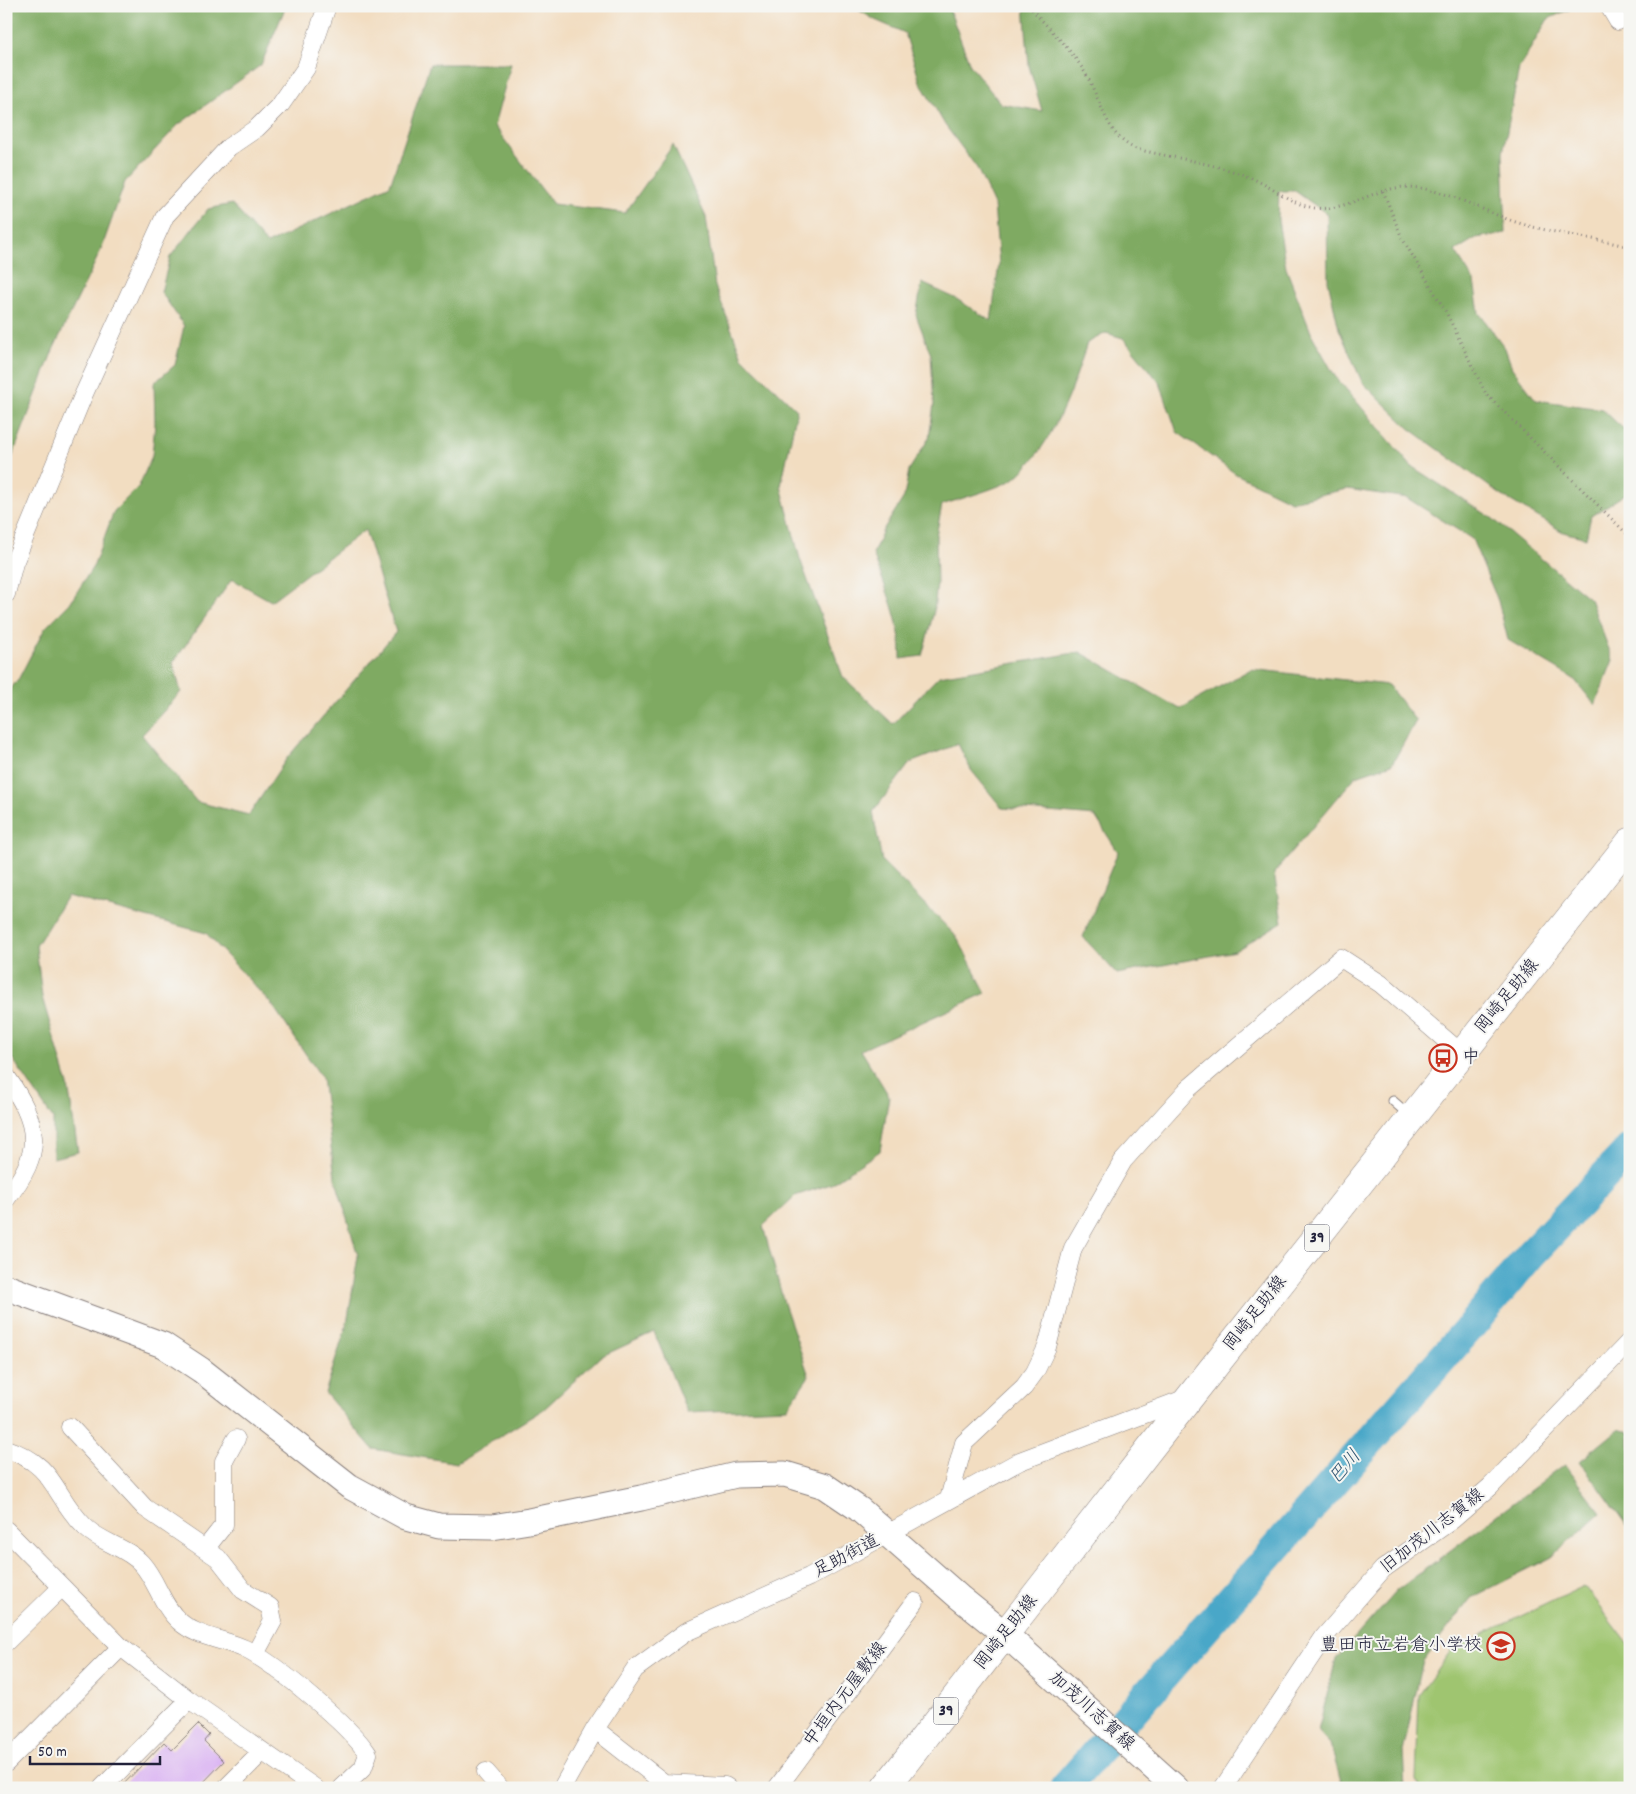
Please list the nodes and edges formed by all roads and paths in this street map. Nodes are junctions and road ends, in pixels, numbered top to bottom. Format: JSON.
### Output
{"nodes":[{"id":1,"x":327,"y":6,"type":"edge"},
{"id":2,"x":1029,"y":6,"type":"edge"},
{"id":3,"x":1383,"y":191,"type":"junction"},
{"id":4,"x":1630,"y":247,"type":"edge"},
{"id":5,"x":1630,"y":537,"type":"edge"},
{"id":6,"x":6,"y":594,"type":"edge"},
{"id":7,"x":1630,"y":842,"type":"edge"},
{"id":8,"x":1462,"y":1054,"type":"junction"},
{"id":9,"x":6,"y":1076,"type":"edge"},
{"id":10,"x":6,"y":1199,"type":"edge"},
{"id":11,"x":6,"y":1287,"type":"edge"},
{"id":12,"x":1630,"y":1341,"type":"edge"},
{"id":13,"x":1190,"y":1397,"type":"junction"},
{"id":14,"x":70,"y":1427,"type":"dead end"},
{"id":15,"x":236,"y":1439,"type":"dead end"},
{"id":16,"x":7,"y":1447,"type":"edge"},
{"id":17,"x":949,"y":1500,"type":"junction"},
{"id":18,"x":6,"y":1530,"type":"edge"},
{"id":19,"x":888,"y":1536,"type":"junction"},
{"id":20,"x":205,"y":1549,"type":"junction"},
{"id":21,"x":61,"y":1588,"type":"junction"},
{"id":22,"x":915,"y":1602,"type":"dead end"},
{"id":23,"x":1006,"y":1635,"type":"junction"},
{"id":24,"x":6,"y":1642,"type":"edge"},
{"id":25,"x":121,"y":1647,"type":"junction"},
{"id":26,"x":255,"y":1654,"type":"junction"},
{"id":27,"x":189,"y":1700,"type":"junction"},
{"id":28,"x":595,"y":1729,"type":"junction"},
{"id":29,"x":262,"y":1752,"type":"junction"},
{"id":30,"x":6,"y":1763,"type":"edge"},
{"id":31,"x":486,"y":1772,"type":"dead end"},
{"id":32,"x":102,"y":1788,"type":"edge"},
{"id":33,"x":226,"y":1788,"type":"edge"},
{"id":34,"x":315,"y":1788,"type":"edge"},
{"id":35,"x":342,"y":1788,"type":"edge"},
{"id":36,"x":500,"y":1788,"type":"edge"},
{"id":37,"x":562,"y":1788,"type":"edge"},
{"id":38,"x":728,"y":1788,"type":"edge"},
{"id":39,"x":777,"y":1788,"type":"edge"},
{"id":40,"x":885,"y":1788,"type":"edge"},
{"id":41,"x":1176,"y":1788,"type":"edge"},
{"id":42,"x":1222,"y":1788,"type":"edge"}],
"edges":[{"from":1,"to":6,"type":"street"},
{"from":2,"to":3,"type":"path"},
{"from":3,"to":4,"type":"path"},
{"from":3,"to":5,"type":"path"},
{"from":7,"to":8,"type":"main road","name":"岡崎足助線","number":"39"},
{"from":8,"to":13,"type":"main road","name":"岡崎足助線","number":"39"},
{"from":8,"to":17,"type":"street"},
{"from":9,"to":10,"type":"street"},
{"from":11,"to":19,"type":"street","name":"加茂川志賀線"},
{"from":12,"to":42,"type":"street","name":"旧加茂川志賀線"},
{"from":13,"to":17,"type":"street","name":"足助街道"},
{"from":13,"to":23,"type":"main road","name":"岡崎足助線","number":"39"},
{"from":14,"to":20,"type":"street"},
{"from":15,"to":20,"type":"street"},
{"from":16,"to":26,"type":"street"},
{"from":17,"to":19,"type":"street","name":"足助街道"},
{"from":18,"to":21,"type":"street"},
{"from":19,"to":23,"type":"street","name":"加茂川志賀線"},
{"from":19,"to":28,"type":"street","name":"足助街道"},
{"from":20,"to":26,"type":"street"},
{"from":21,"to":24,"type":"street"},
{"from":21,"to":25,"type":"street"},
{"from":22,"to":39,"type":"street","name":"中垣内元屋敷線"},
{"from":23,"to":40,"type":"main road","name":"岡崎足助線","number":"39"},
{"from":23,"to":41,"type":"street","name":"加茂川志賀線"},
{"from":25,"to":27,"type":"street"},
{"from":25,"to":30,"type":"street"},
{"from":26,"to":35,"type":"street"},
{"from":27,"to":29,"type":"street"},
{"from":27,"to":32,"type":"street"},
{"from":28,"to":37,"type":"street","name":"足助街道"},
{"from":28,"to":38,"type":"street"},
{"from":29,"to":33,"type":"street"},
{"from":29,"to":34,"type":"street"},
{"from":31,"to":36,"type":"street"}]}
